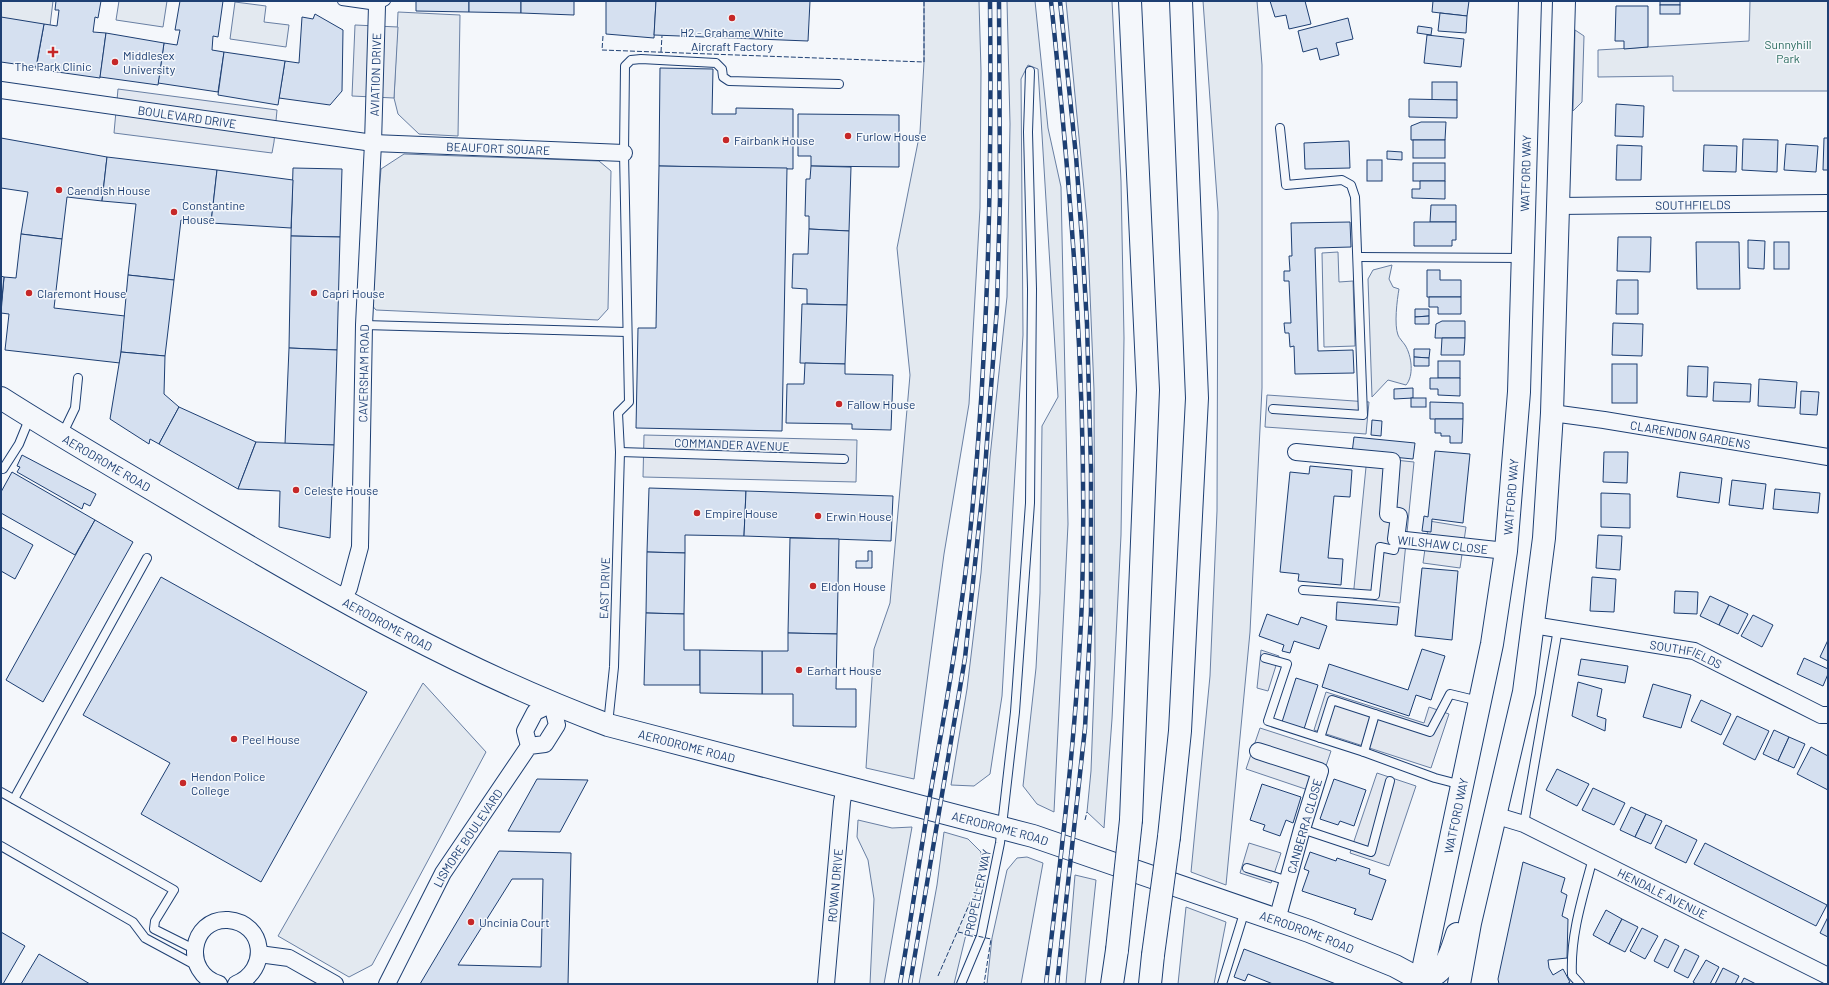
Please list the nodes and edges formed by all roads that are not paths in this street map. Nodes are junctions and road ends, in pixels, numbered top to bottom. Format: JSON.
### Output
{"nodes":[{"id":1,"x":342,"y":1,"type":"edge"},
{"id":2,"x":1130,"y":1,"type":"edge"},
{"id":3,"x":1181,"y":1,"type":"edge"},
{"id":4,"x":1530,"y":1,"type":"edge"},
{"id":5,"x":1564,"y":1,"type":"edge"},
{"id":6,"x":380,"y":3,"type":"edge"},
{"id":7,"x":1030,"y":71,"type":"dead end"},
{"id":8,"x":839,"y":84,"type":"dead end"},
{"id":9,"x":1,"y":90,"type":"edge"},
{"id":10,"x":1280,"y":128,"type":"dead end"},
{"id":11,"x":373,"y":143,"type":"junction"},
{"id":12,"x":624,"y":153,"type":"junction"},
{"id":13,"x":1828,"y":203,"type":"edge"},
{"id":14,"x":1558,"y":206,"type":"junction"},
{"id":15,"x":1359,"y":257,"type":"junction"},
{"id":16,"x":1523,"y":258,"type":"junction"},
{"id":17,"x":364,"y":326,"type":"junction"},
{"id":18,"x":628,"y":332,"type":"junction"},
{"id":19,"x":78,"y":378,"type":"dead end"},
{"id":20,"x":1,"y":398,"type":"edge"},
{"id":21,"x":1273,"y":409,"type":"dead end"},
{"id":22,"x":1552,"y":413,"type":"junction"},
{"id":23,"x":30,"y":417,"type":"junction"},
{"id":24,"x":61,"y":435,"type":"junction"},
{"id":25,"x":620,"y":452,"type":"junction"},
{"id":26,"x":1296,"y":452,"type":"dead end"},
{"id":27,"x":1828,"y":457,"type":"edge"},
{"id":28,"x":844,"y":459,"type":"dead end"},
{"id":29,"x":2,"y":469,"type":"edge"},
{"id":30,"x":1396,"y":538,"type":"junction"},
{"id":31,"x":1506,"y":551,"type":"junction"},
{"id":32,"x":147,"y":558,"type":"dead end"},
{"id":33,"x":1303,"y":590,"type":"dead end"},
{"id":34,"x":342,"y":600,"type":"junction"},
{"id":35,"x":1534,"y":625,"type":"junction"},
{"id":36,"x":1558,"y":629,"type":"junction"},
{"id":37,"x":1265,"y":658,"type":"dead end"},
{"id":38,"x":1480,"y":702,"type":"junction"},
{"id":39,"x":552,"y":704,"type":"junction"},
{"id":40,"x":1375,"y":714,"type":"junction"},
{"id":41,"x":1828,"y":715,"type":"edge"},
{"id":42,"x":608,"y":725,"type":"junction"},
{"id":43,"x":1320,"y":738,"type":"junction"},
{"id":44,"x":529,"y":746,"type":"junction"},
{"id":45,"x":1258,"y":751,"type":"dead end"},
{"id":46,"x":1364,"y":752,"type":"junction"},
{"id":47,"x":1390,"y":781,"type":"dead end"},
{"id":48,"x":1463,"y":785,"type":"junction"},
{"id":49,"x":845,"y":787,"type":"junction"},
{"id":50,"x":1,"y":792,"type":"edge"},
{"id":51,"x":14,"y":799,"type":"junction"},
{"id":52,"x":1494,"y":815,"type":"junction"},
{"id":53,"x":1524,"y":824,"type":"junction"},
{"id":54,"x":1002,"y":828,"type":"junction"},
{"id":55,"x":1302,"y":829,"type":"junction"},
{"id":56,"x":1,"y":846,"type":"edge"},
{"id":57,"x":1593,"y":858,"type":"junction"},
{"id":58,"x":1247,"y":868,"type":"dead end"},
{"id":59,"x":1288,"y":881,"type":"junction"},
{"id":60,"x":1245,"y":910,"type":"junction"},
{"id":61,"x":1277,"y":920,"type":"junction"},
{"id":62,"x":1470,"y":922,"type":"junction"},
{"id":63,"x":194,"y":949,"type":"junction"},
{"id":64,"x":260,"y":954,"type":"junction"},
{"id":65,"x":197,"y":967,"type":"junction"},
{"id":66,"x":1828,"y":976,"type":"edge"},
{"id":67,"x":1422,"y":983,"type":"edge"},
{"id":68,"x":218,"y":984,"type":"edge"},
{"id":69,"x":236,"y":984,"type":"edge"},
{"id":70,"x":335,"y":984,"type":"edge"},
{"id":71,"x":387,"y":984,"type":"edge"},
{"id":72,"x":826,"y":984,"type":"edge"},
{"id":73,"x":961,"y":984,"type":"edge"},
{"id":74,"x":1112,"y":984,"type":"edge"},
{"id":75,"x":1150,"y":984,"type":"edge"},
{"id":76,"x":1222,"y":984,"type":"edge"},
{"id":77,"x":1459,"y":984,"type":"edge"},
{"id":78,"x":1580,"y":984,"type":"edge"}],
"edges":[{"from":1,"to":6,"type":"lane"},
{"from":2,"to":74,"type":"main road","bridge":true},
{"from":3,"to":75,"type":"main road","bridge":true},
{"from":4,"to":16,"type":"main road","name":"WATFORD WAY"},
{"from":5,"to":14,"type":"main road"},
{"from":6,"to":11,"type":"street","name":"AVIATION DRIVE"},
{"from":7,"to":54,"type":"lane","name":"PROPELLER WAY"},
{"from":8,"to":12,"type":"lane","name":"EAST DRIVE"},
{"from":9,"to":11,"type":"street","name":"BOULEVARD DRIVE"},
{"from":10,"to":15,"type":"lane"},
{"from":11,"to":12,"type":"street","name":"BEAUFORT SQUARE"},
{"from":11,"to":17,"type":"street","name":"CAVERSHAM ROAD"},
{"from":12,"to":18,"type":"lane","name":"EAST DRIVE"},
{"from":13,"to":14,"type":"street","name":"SOUTHFIELDS"},
{"from":14,"to":22,"type":"main road"},
{"from":15,"to":16,"type":"lane"},
{"from":15,"to":21,"type":"lane"},
{"from":16,"to":31,"type":"main road","name":"WATFORD WAY"},
{"from":17,"to":18,"type":"lane"},
{"from":17,"to":34,"type":"street","name":"CAVERSHAM ROAD"},
{"from":18,"to":25,"type":"lane","name":"EAST DRIVE"},
{"from":19,"to":24,"type":"lane"},
{"from":20,"to":23,"type":"main road","name":"AERODROME ROAD"},
{"from":22,"to":27,"type":"street","name":"CLARENDON GARDENS"},
{"from":22,"to":35,"type":"main road"},
{"from":23,"to":24,"type":"main road","name":"AERODROME ROAD"},
{"from":23,"to":29,"type":"lane"},
{"from":24,"to":34,"type":"main road","name":"AERODROME ROAD"},
{"from":25,"to":28,"type":"lane","name":"COMMANDER AVENUE"},
{"from":25,"to":42,"type":"lane","name":"EAST DRIVE"},
{"from":26,"to":30,"type":"street","name":"WILSHAW CLOSE"},
{"from":30,"to":31,"type":"street","name":"WILSHAW CLOSE"},
{"from":30,"to":33,"type":"lane"},
{"from":31,"to":38,"type":"main road","name":"WATFORD WAY"},
{"from":32,"to":51,"type":"lane"},
{"from":34,"to":39,"type":"main road","name":"AERODROME ROAD"},
{"from":35,"to":36,"type":"street","name":"SOUTHFIELDS"},
{"from":35,"to":52,"type":"main road"},
{"from":36,"to":41,"type":"street","name":"SOUTHFIELDS"},
{"from":36,"to":53,"type":"lane"},
{"from":37,"to":43,"type":"lane"},
{"from":38,"to":40,"type":"lane"},
{"from":38,"to":48,"type":"main road","name":"WATFORD WAY"},
{"from":39,"to":42,"type":"main road","name":"AERODROME ROAD"},
{"from":39,"to":44,"type":"street"},
{"from":39,"to":44,"type":"street"},
{"from":40,"to":43,"type":"lane"},
{"from":40,"to":46,"type":"lane"},
{"from":42,"to":49,"type":"main road","name":"AERODROME ROAD"},
{"from":43,"to":46,"type":"lane"},
{"from":44,"to":71,"type":"street","name":"LISMORE BOULEVARD"},
{"from":45,"to":55,"type":"street","name":"CANBERRA CLOSE"},
{"from":46,"to":48,"type":"lane"},
{"from":47,"to":55,"type":"lane"},
{"from":48,"to":67,"type":"main road","name":"WATFORD WAY"},
{"from":49,"to":54,"type":"main road","name":"AERODROME ROAD"},
{"from":49,"to":72,"type":"street","name":"ROWAN DRIVE"},
{"from":50,"to":51,"type":"lane"},
{"from":51,"to":63,"type":"lane"},
{"from":52,"to":53,"type":"street","name":"HENDALE AVENUE"},
{"from":52,"to":62,"type":"main road"},
{"from":53,"to":57,"type":"street","name":"HENDALE AVENUE"},
{"from":54,"to":60,"type":"main road","name":"AERODROME ROAD"},
{"from":54,"to":73,"type":"lane","name":"PROPELLER WAY"},
{"from":55,"to":59,"type":"street","name":"CANBERRA CLOSE"},
{"from":56,"to":65,"type":"lane"},
{"from":57,"to":66,"type":"street","name":"HENDALE AVENUE"},
{"from":57,"to":78,"type":"lane"},
{"from":58,"to":59,"type":"lane"},
{"from":59,"to":61,"type":"street","name":"CANBERRA CLOSE"},
{"from":60,"to":61,"type":"main road","name":"AERODROME ROAD"},
{"from":60,"to":76,"type":"lane"},
{"from":61,"to":67,"type":"main road","name":"AERODROME ROAD"},
{"from":62,"to":67,"type":"main road"},
{"from":62,"to":77,"type":"main road"},
{"from":63,"to":64,"type":"street"},
{"from":63,"to":65,"type":"street"},
{"from":64,"to":69,"type":"street"},
{"from":64,"to":70,"type":"street"},
{"from":65,"to":68,"type":"street"}]}
